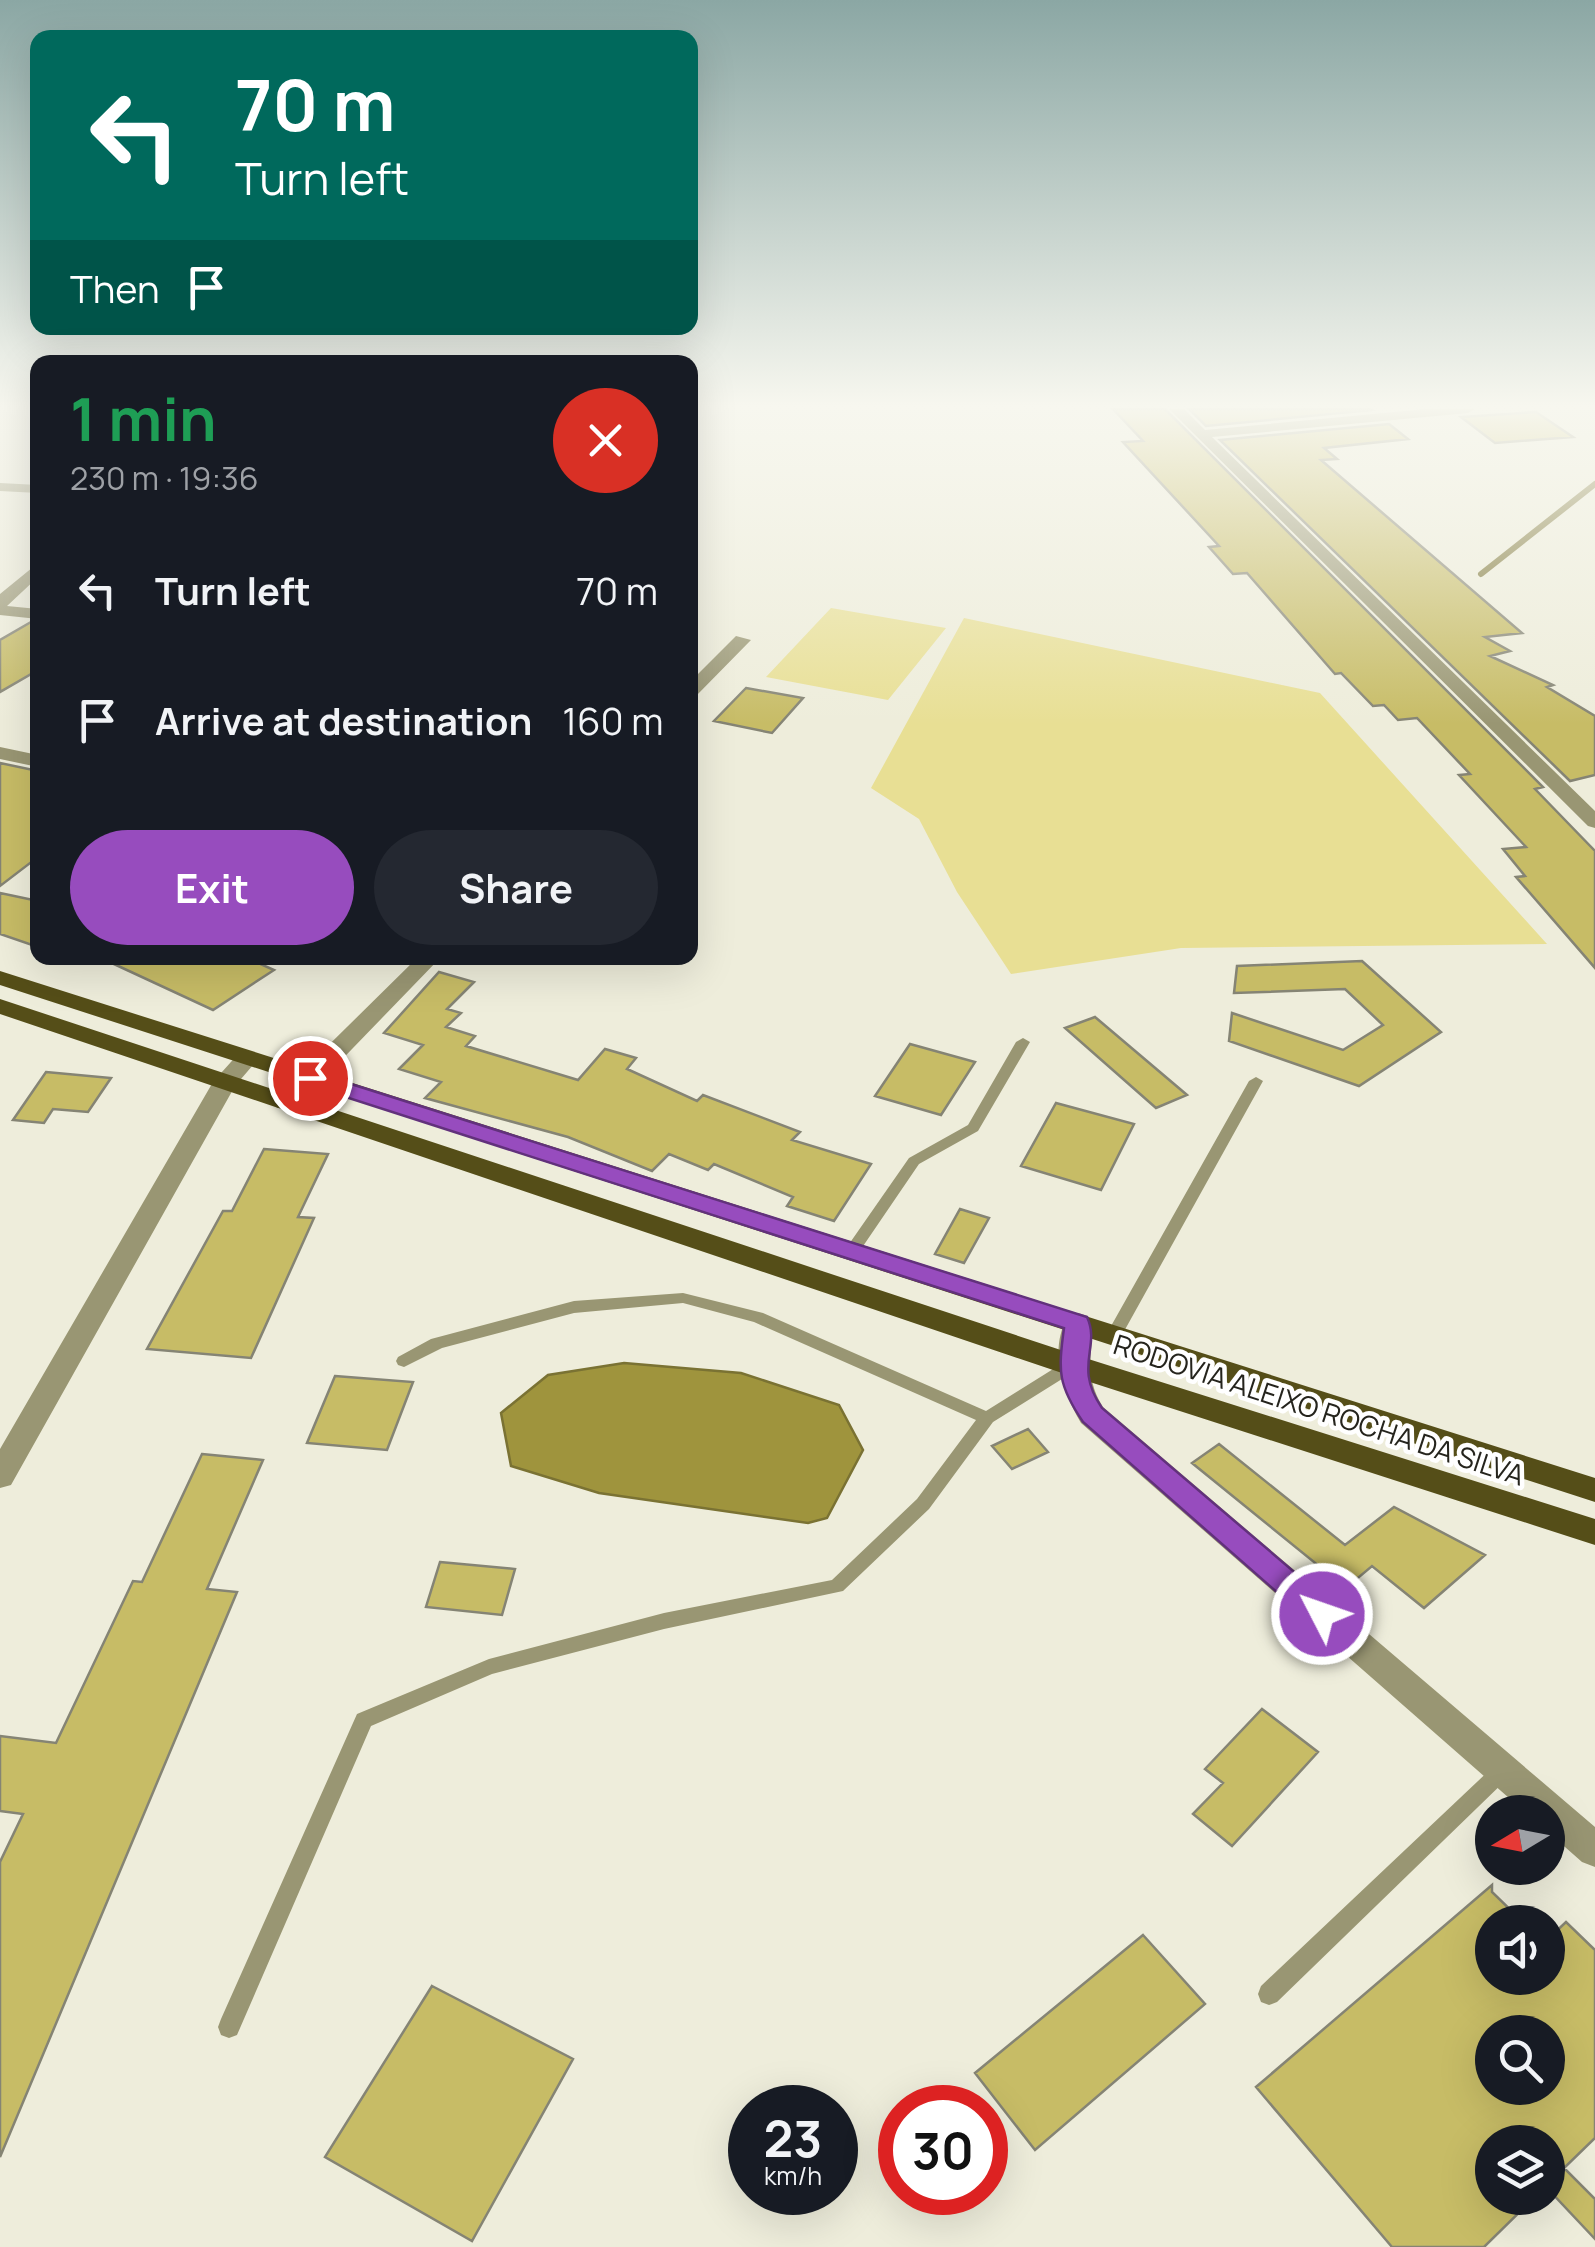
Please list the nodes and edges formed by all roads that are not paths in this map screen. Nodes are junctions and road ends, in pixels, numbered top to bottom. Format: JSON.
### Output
{"nodes":[{"id":1,"x":1282,"y":514,"type":"edge"},
{"id":2,"x":30,"y":576,"type":"edge"},
{"id":3,"x":0,"y":606,"type":"edge"},
{"id":4,"x":30,"y":612,"type":"edge"},
{"id":5,"x":742,"y":640,"type":"dead end"},
{"id":6,"x":698,"y":684,"type":"edge"},
{"id":7,"x":0,"y":753,"type":"edge"},
{"id":8,"x":30,"y":760,"type":"edge"},
{"id":9,"x":1595,"y":822,"type":"edge"},
{"id":10,"x":422,"y":965,"type":"edge"},
{"id":11,"x":0,"y":978,"type":"edge"},
{"id":12,"x":0,"y":1006,"type":"edge"},
{"id":13,"x":1023,"y":1042,"type":"dead end"},
{"id":14,"x":247,"y":1058,"type":"junction"},
{"id":15,"x":310,"y":1078,"type":"junction"},
{"id":16,"x":1256,"y":1081,"type":"dead end"},
{"id":17,"x":225,"y":1082,"type":"junction"},
{"id":18,"x":286,"y":1102,"type":"junction"},
{"id":19,"x":852,"y":1251,"type":"junction"},
{"id":20,"x":1078,"y":1323,"type":"junction"},
{"id":21,"x":1114,"y":1335,"type":"junction"},
{"id":22,"x":404,"y":1360,"type":"dead end"},
{"id":23,"x":1072,"y":1366,"type":"junction"},
{"id":24,"x":987,"y":1418,"type":"junction"},
{"id":25,"x":0,"y":1476,"type":"edge"},
{"id":26,"x":1595,"y":1490,"type":"edge"},
{"id":27,"x":1595,"y":1532,"type":"edge"},
{"id":28,"x":1503,"y":1770,"type":"junction"},
{"id":29,"x":1595,"y":1850,"type":"edge"},
{"id":30,"x":1268,"y":1994,"type":"dead end"},
{"id":31,"x":229,"y":2027,"type":"dead end"}],
"edges":[{"from":1,"to":9,"type":"street"},
{"from":2,"to":3,"type":"street"},
{"from":3,"to":4,"type":"street"},
{"from":5,"to":6,"type":"street"},
{"from":7,"to":8,"type":"street"},
{"from":10,"to":15,"type":"street"},
{"from":11,"to":14,"type":"main road","name":"RODOVIA ALEIXO ROCHA DA SILVA"},
{"from":12,"to":17,"type":"main road","name":"RODOVIA ALEIXO ROCHA DA SILVA"},
{"from":13,"to":19,"type":"lane"},
{"from":14,"to":15,"type":"main road","name":"RODOVIA ALEIXO ROCHA DA SILVA"},
{"from":14,"to":17,"type":"street"},
{"from":15,"to":18,"type":"street"},
{"from":15,"to":19,"type":"main road","name":"RODOVIA ALEIXO ROCHA DA SILVA"},
{"from":16,"to":21,"type":"lane"},
{"from":17,"to":18,"type":"main road","name":"RODOVIA ALEIXO ROCHA DA SILVA"},
{"from":17,"to":25,"type":"street"},
{"from":18,"to":23,"type":"main road","name":"RODOVIA ALEIXO ROCHA DA SILVA"},
{"from":19,"to":20,"type":"main road","name":"RODOVIA ALEIXO ROCHA DA SILVA"},
{"from":20,"to":21,"type":"main road","name":"RODOVIA ALEIXO ROCHA DA SILVA"},
{"from":20,"to":23,"type":"street"},
{"from":21,"to":26,"type":"main road","name":"RODOVIA ALEIXO ROCHA DA SILVA"},
{"from":22,"to":24,"type":"lane"},
{"from":23,"to":24,"type":"lane"},
{"from":23,"to":27,"type":"main road","name":"RODOVIA ALEIXO ROCHA DA SILVA"},
{"from":23,"to":28,"type":"street"},
{"from":24,"to":31,"type":"lane"},
{"from":28,"to":29,"type":"street"},
{"from":28,"to":30,"type":"lane"}]}
